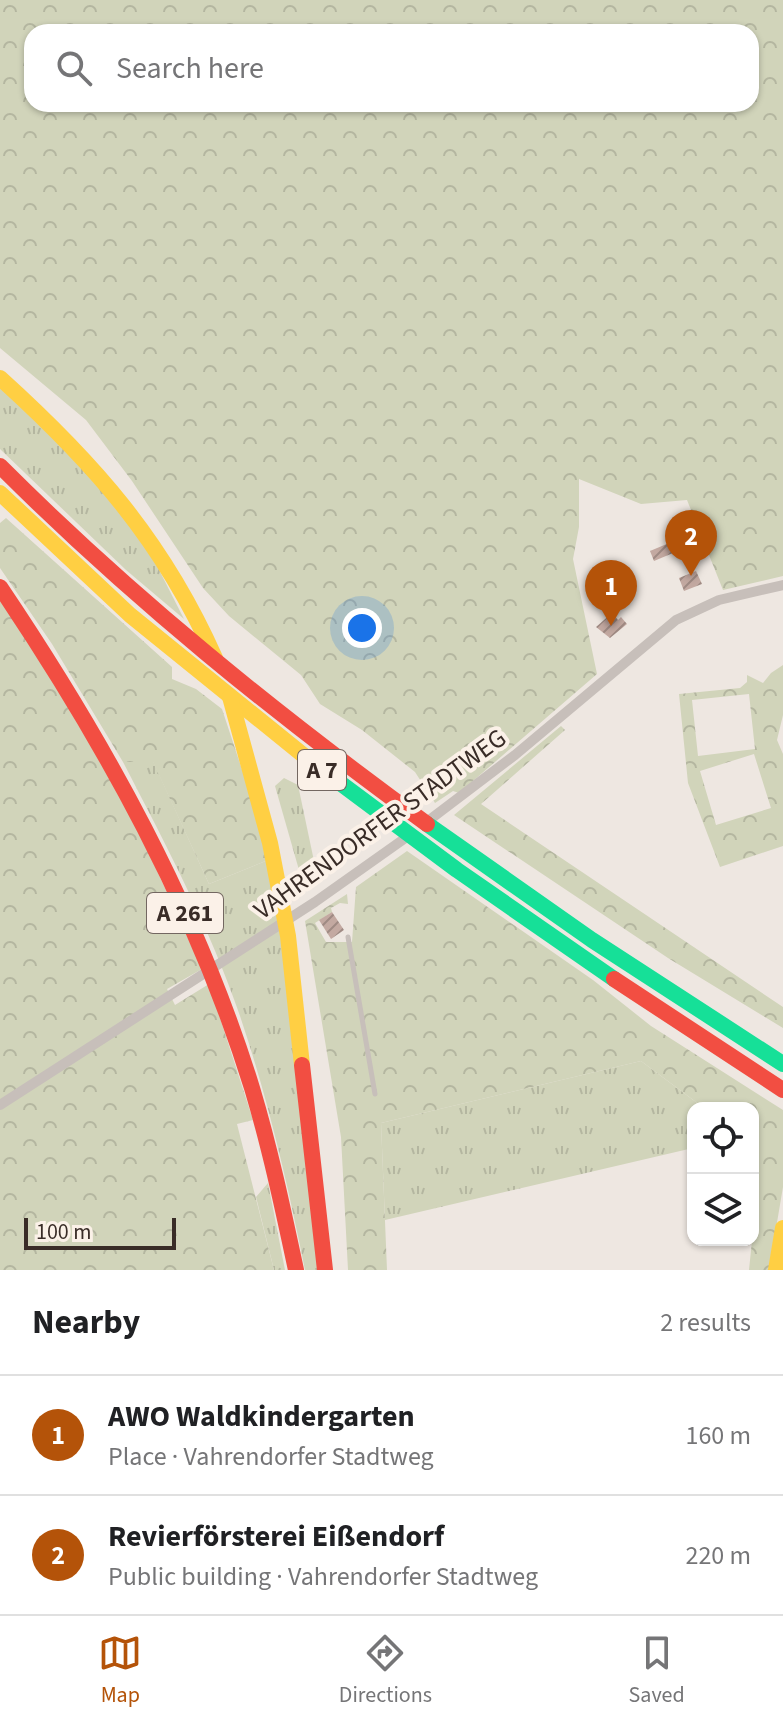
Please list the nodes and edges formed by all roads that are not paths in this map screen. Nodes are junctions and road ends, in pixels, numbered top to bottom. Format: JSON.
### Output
{"nodes":[{"id":1,"x":0,"y":378,"type":"edge"},
{"id":2,"x":0,"y":466,"type":"edge"},
{"id":3,"x":0,"y":493,"type":"edge"},
{"id":4,"x":783,"y":585,"type":"edge"},
{"id":5,"x":0,"y":587,"type":"edge"},
{"id":6,"x":348,"y":937,"type":"dead end"},
{"id":7,"x":783,"y":1064,"type":"edge"},
{"id":8,"x":783,"y":1090,"type":"edge"},
{"id":9,"x":375,"y":1094,"type":"dead end"},
{"id":10,"x":0,"y":1105,"type":"edge"},
{"id":11,"x":783,"y":1228,"type":"edge"},
{"id":12,"x":296,"y":1270,"type":"edge"},
{"id":13,"x":325,"y":1270,"type":"edge"},
{"id":14,"x":776,"y":1270,"type":"edge"}],
"edges":[{"from":1,"to":13,"type":"main road"},
{"from":2,"to":7,"type":"main road","number":"A 7"},
{"from":3,"to":8,"type":"main road","number":"A 7"},
{"from":4,"to":10,"type":"street","name":"VAHRENDORFER STADTWEG"},
{"from":5,"to":12,"type":"main road","number":"A 261"},
{"from":6,"to":9,"type":"lane"},
{"from":11,"to":14,"type":"main road"}]}
